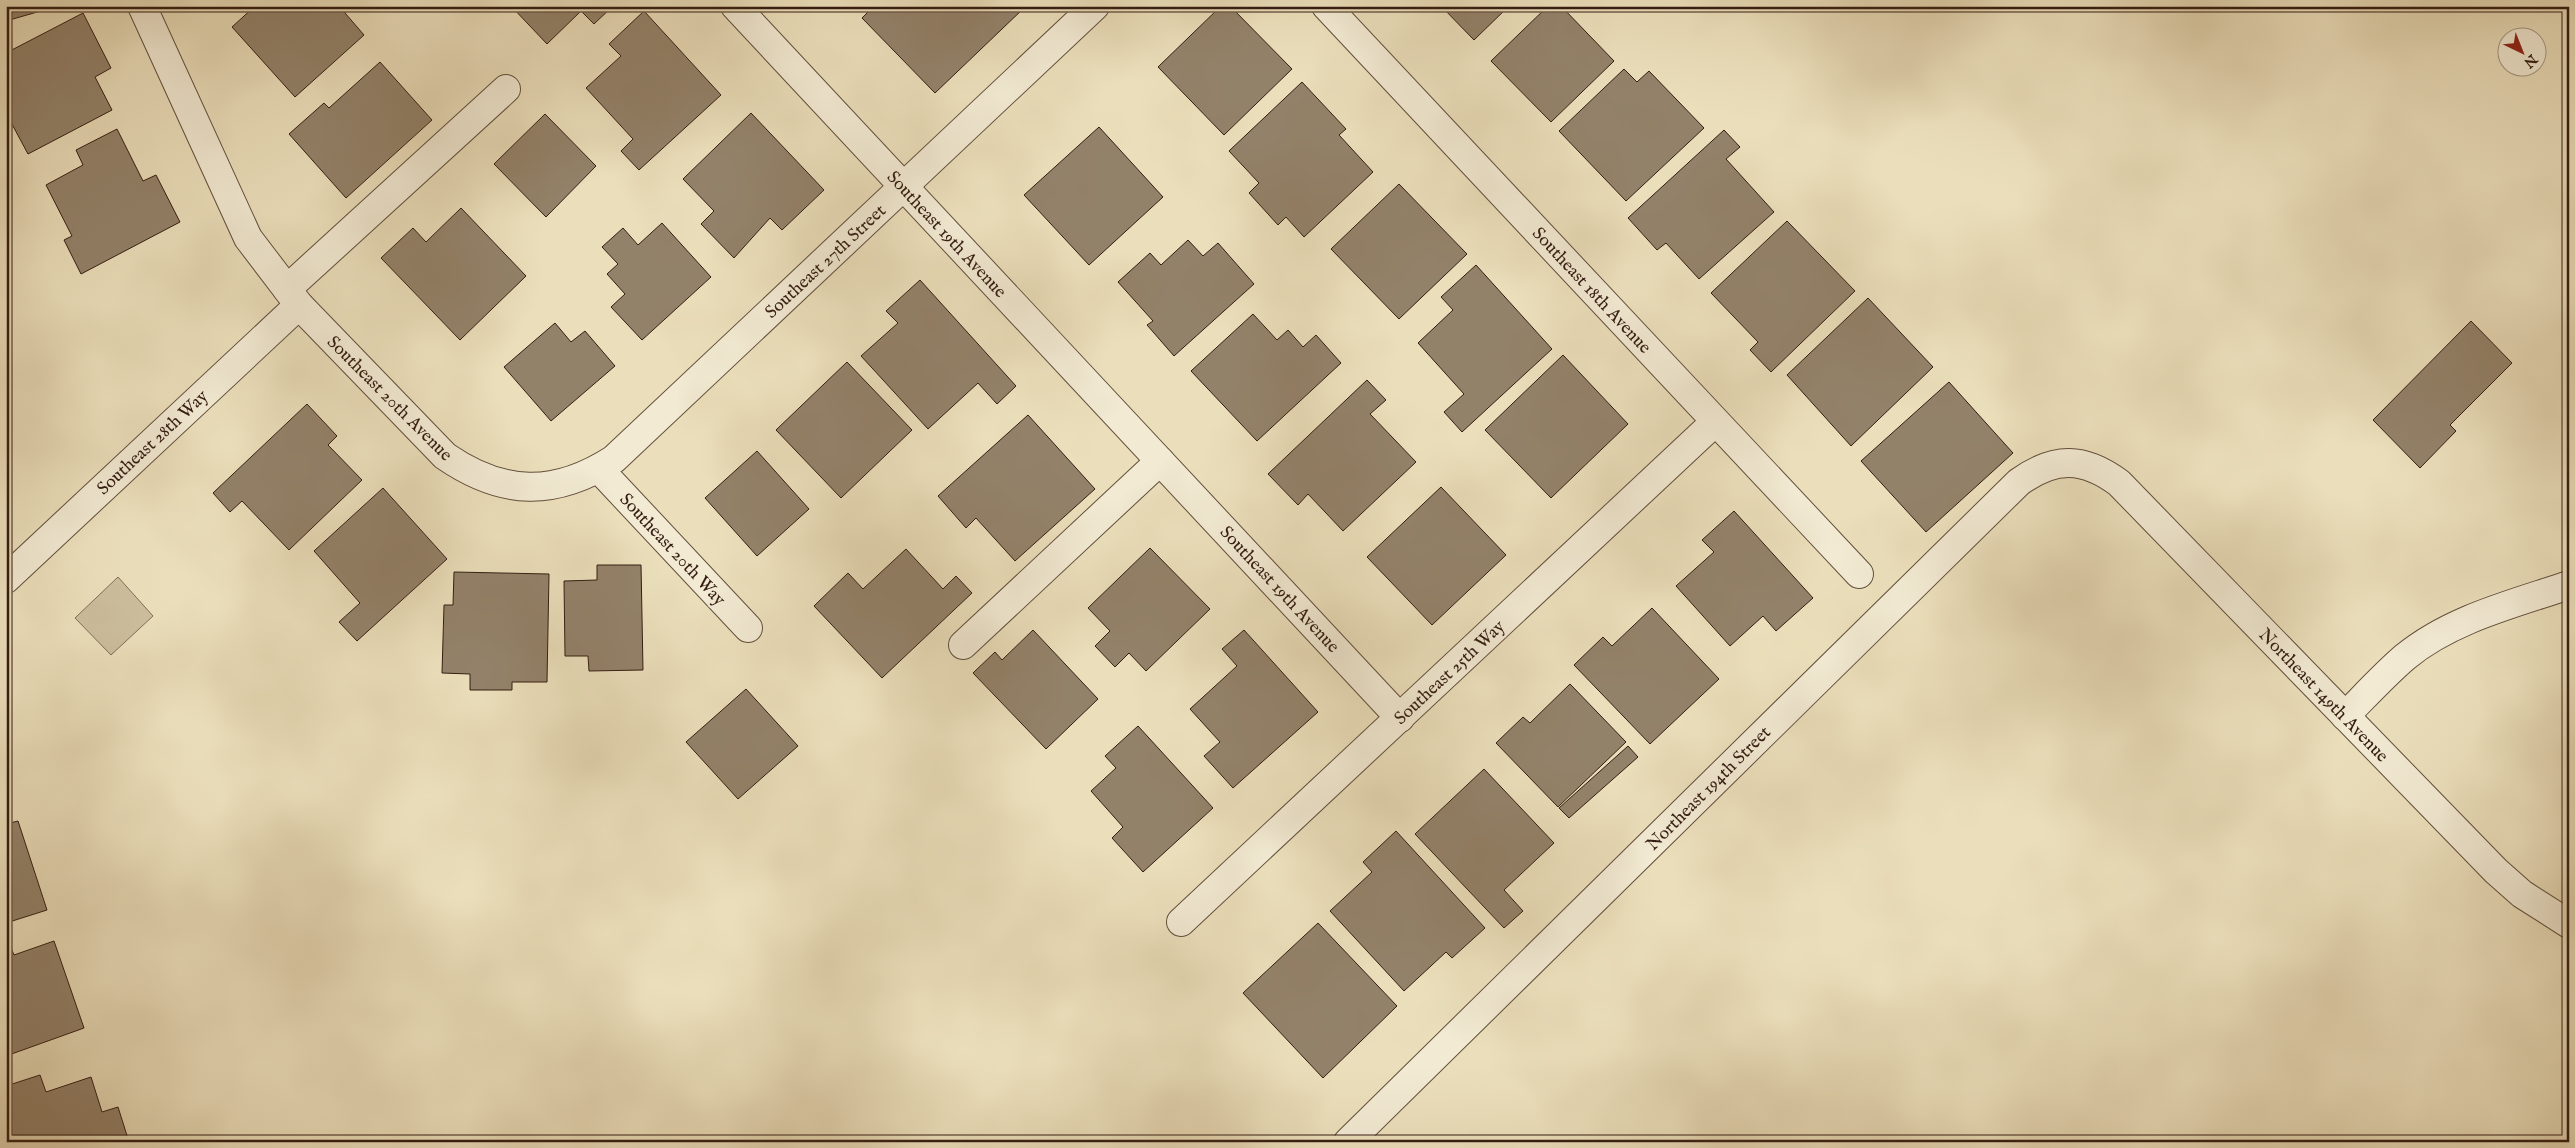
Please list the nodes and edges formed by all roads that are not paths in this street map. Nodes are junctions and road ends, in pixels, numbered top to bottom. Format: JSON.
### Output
{"nodes":[{"id":1,"x":142,"y":6,"type":"edge"},
{"id":2,"x":735,"y":6,"type":"edge"},
{"id":3,"x":1096,"y":6,"type":"edge"},
{"id":4,"x":1326,"y":6,"type":"edge"},
{"id":5,"x":506,"y":90,"type":"dead end"},
{"id":6,"x":904,"y":187,"type":"junction"},
{"id":7,"x":293,"y":297,"type":"junction"},
{"id":8,"x":1715,"y":422,"type":"junction"},
{"id":9,"x":1160,"y":461,"type":"junction"},
{"id":10,"x":2083,"y":464,"type":"joint"},
{"id":11,"x":599,"y":469,"type":"junction"},
{"id":12,"x":538,"y":487,"type":"joint"},
{"id":13,"x":1859,"y":574,"type":"dead end"},
{"id":14,"x":6,"y":579,"type":"edge"},
{"id":15,"x":2569,"y":585,"type":"edge"},
{"id":16,"x":748,"y":628,"type":"dead end"},
{"id":17,"x":963,"y":645,"type":"dead end"},
{"id":18,"x":2345,"y":716,"type":"junction"},
{"id":19,"x":1400,"y":718,"type":"junction"},
{"id":20,"x":1181,"y":922,"type":"dead end"},
{"id":21,"x":2569,"y":924,"type":"edge"},
{"id":22,"x":1348,"y":1142,"type":"edge"}],
"edges":[{"from":1,"to":7,"type":"street","name":"Southeast 20th Avenue"},
{"from":2,"to":6,"type":"street","name":"Southeast 19th Avenue"},
{"from":3,"to":6,"type":"street","name":"Southeast 27th Street"},
{"from":4,"to":8,"type":"street","name":"Southeast 18th Avenue"},
{"from":5,"to":7,"type":"street"},
{"from":6,"to":9,"type":"street","name":"Southeast 19th Avenue"},
{"from":6,"to":11,"type":"street","name":"Southeast 27th Street"},
{"from":7,"to":12,"type":"street","name":"Southeast 20th Avenue"},
{"from":7,"to":14,"type":"street","name":"Southeast 28th Way"},
{"from":8,"to":13,"type":"street","name":"Southeast 18th Avenue"},
{"from":8,"to":19,"type":"street","name":"Southeast 25th Way"},
{"from":9,"to":17,"type":"street"},
{"from":9,"to":19,"type":"street","name":"Southeast 19th Avenue"},
{"from":10,"to":18,"type":"street","name":"Northeast 149th Avenue"},
{"from":10,"to":22,"type":"street","name":"Northeast 194th Street"},
{"from":11,"to":12,"type":"street","name":"Southeast 27th Street"},
{"from":11,"to":16,"type":"street","name":"Southeast 20th Way"},
{"from":15,"to":18,"type":"street"},
{"from":18,"to":21,"type":"street","name":"Northeast 149th Avenue"},
{"from":19,"to":20,"type":"street","name":"Southeast 25th Way"}]}
